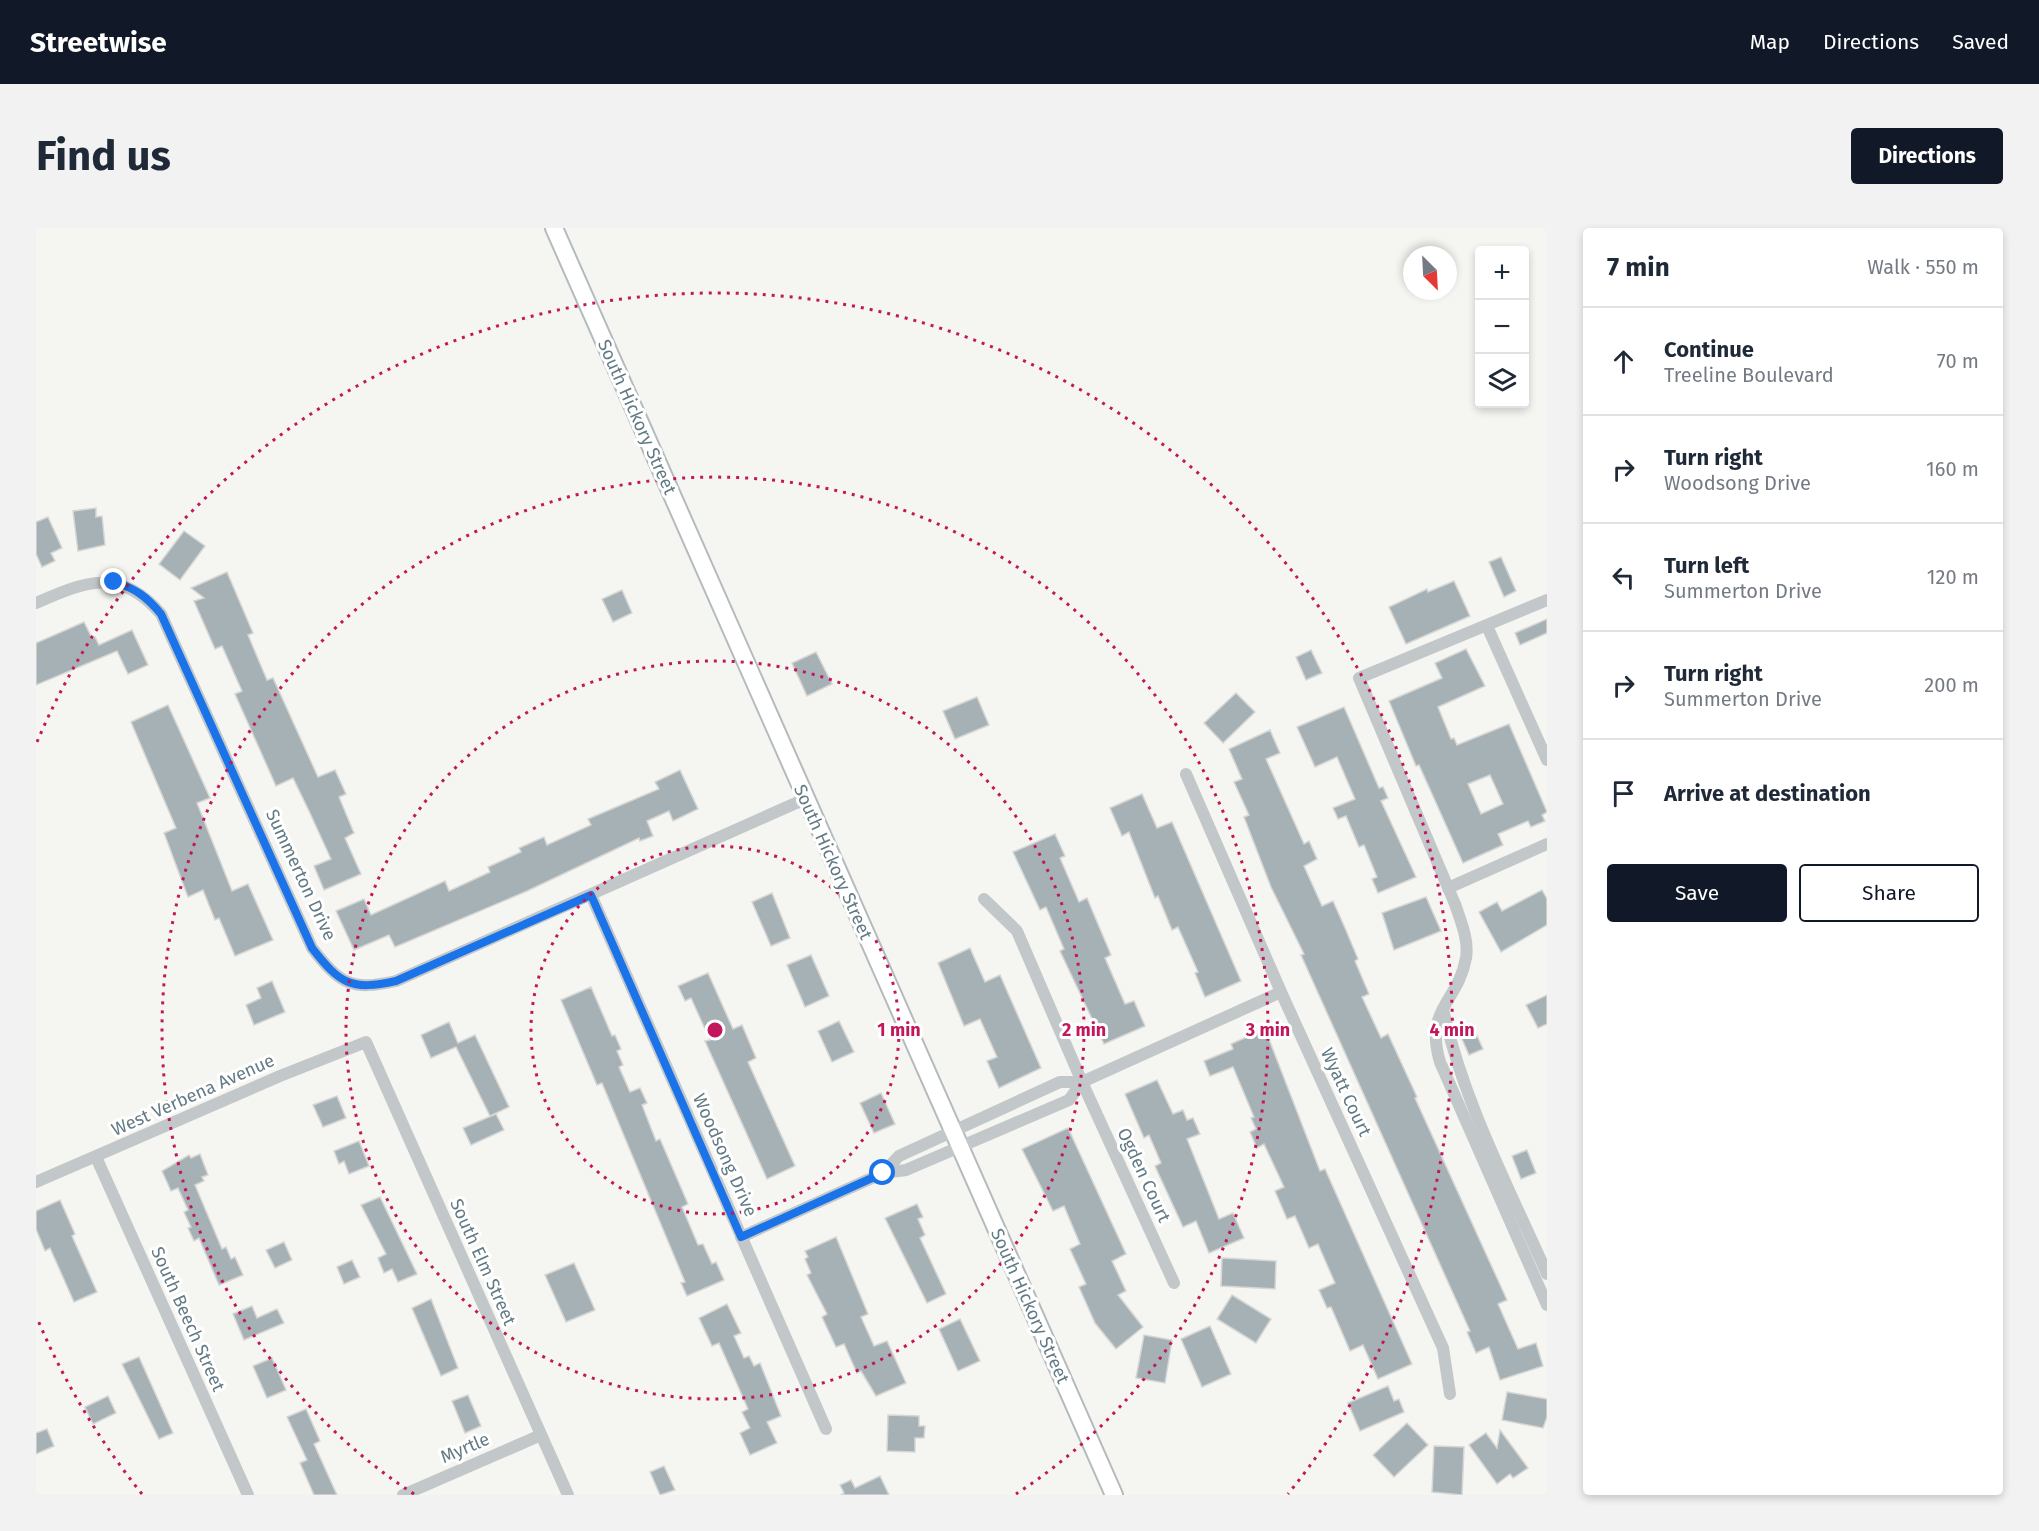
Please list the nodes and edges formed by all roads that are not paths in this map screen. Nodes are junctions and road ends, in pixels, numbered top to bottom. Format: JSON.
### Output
{"nodes":[{"id":1,"x":554,"y":228,"type":"edge"},
{"id":2,"x":1547,"y":600,"type":"edge"},
{"id":3,"x":36,"y":603,"type":"edge"},
{"id":4,"x":1487,"y":626,"type":"junction"},
{"id":5,"x":1547,"y":760,"type":"edge"},
{"id":6,"x":1186,"y":774,"type":"dead end"},
{"id":7,"x":805,"y":799,"type":"junction"},
{"id":8,"x":1547,"y":844,"type":"edge"},
{"id":9,"x":1448,"y":888,"type":"junction"},
{"id":10,"x":591,"y":895,"type":"junction"},
{"id":11,"x":984,"y":899,"type":"dead end"},
{"id":12,"x":1281,"y":992,"type":"junction"},
{"id":13,"x":1443,"y":1009,"type":"junction"},
{"id":14,"x":366,"y":1042,"type":"joint"},
{"id":15,"x":1082,"y":1082,"type":"junction"},
{"id":16,"x":952,"y":1131,"type":"junction"},
{"id":17,"x":960,"y":1149,"type":"junction"},
{"id":18,"x":96,"y":1156,"type":"junction"},
{"id":19,"x":883,"y":1173,"type":"junction"},
{"id":20,"x":36,"y":1182,"type":"edge"},
{"id":21,"x":741,"y":1237,"type":"junction"},
{"id":22,"x":1547,"y":1274,"type":"edge"},
{"id":23,"x":1174,"y":1283,"type":"dead end"},
{"id":24,"x":1547,"y":1305,"type":"edge"},
{"id":25,"x":1450,"y":1394,"type":"dead end"},
{"id":26,"x":826,"y":1430,"type":"dead end"},
{"id":27,"x":541,"y":1435,"type":"junction"},
{"id":28,"x":248,"y":1495,"type":"edge"},
{"id":29,"x":403,"y":1495,"type":"edge"},
{"id":30,"x":568,"y":1495,"type":"edge"},
{"id":31,"x":1114,"y":1495,"type":"edge"}],
"edges":[{"from":1,"to":7,"type":"street","name":"South Hickory Street"},
{"from":2,"to":4,"type":"street"},
{"from":3,"to":10,"type":"street","name":"Summerton Drive"},
{"from":4,"to":5,"type":"street"},
{"from":4,"to":9,"type":"street"},
{"from":6,"to":12,"type":"street","name":"Wyatt Court"},
{"from":7,"to":10,"type":"street","name":"Summerton Drive"},
{"from":7,"to":16,"type":"street","name":"South Hickory Street"},
{"from":8,"to":9,"type":"street"},
{"from":9,"to":13,"type":"street"},
{"from":10,"to":21,"type":"street","name":"Woodsong Drive"},
{"from":11,"to":15,"type":"street","name":"Ogden Court"},
{"from":12,"to":15,"type":"street"},
{"from":12,"to":25,"type":"street","name":"Wyatt Court"},
{"from":13,"to":22,"type":"street"},
{"from":13,"to":24,"type":"street"},
{"from":14,"to":18,"type":"street","name":"West Verbena Avenue"},
{"from":14,"to":27,"type":"street","name":"South Elm Street"},
{"from":15,"to":16,"type":"street"},
{"from":15,"to":17,"type":"street"},
{"from":15,"to":23,"type":"street","name":"Ogden Court"},
{"from":16,"to":17,"type":"street","name":"South Hickory Street"},
{"from":16,"to":19,"type":"street"},
{"from":17,"to":19,"type":"street"},
{"from":17,"to":31,"type":"street","name":"South Hickory Street"},
{"from":18,"to":20,"type":"street","name":"West Verbena Avenue"},
{"from":18,"to":28,"type":"street","name":"South Beech Street"},
{"from":19,"to":21,"type":"street"},
{"from":21,"to":26,"type":"street","name":"Woodsong Drive"},
{"from":27,"to":29,"type":"street","name":"Myrtle"},
{"from":27,"to":30,"type":"street","name":"South Elm Street"}]}
